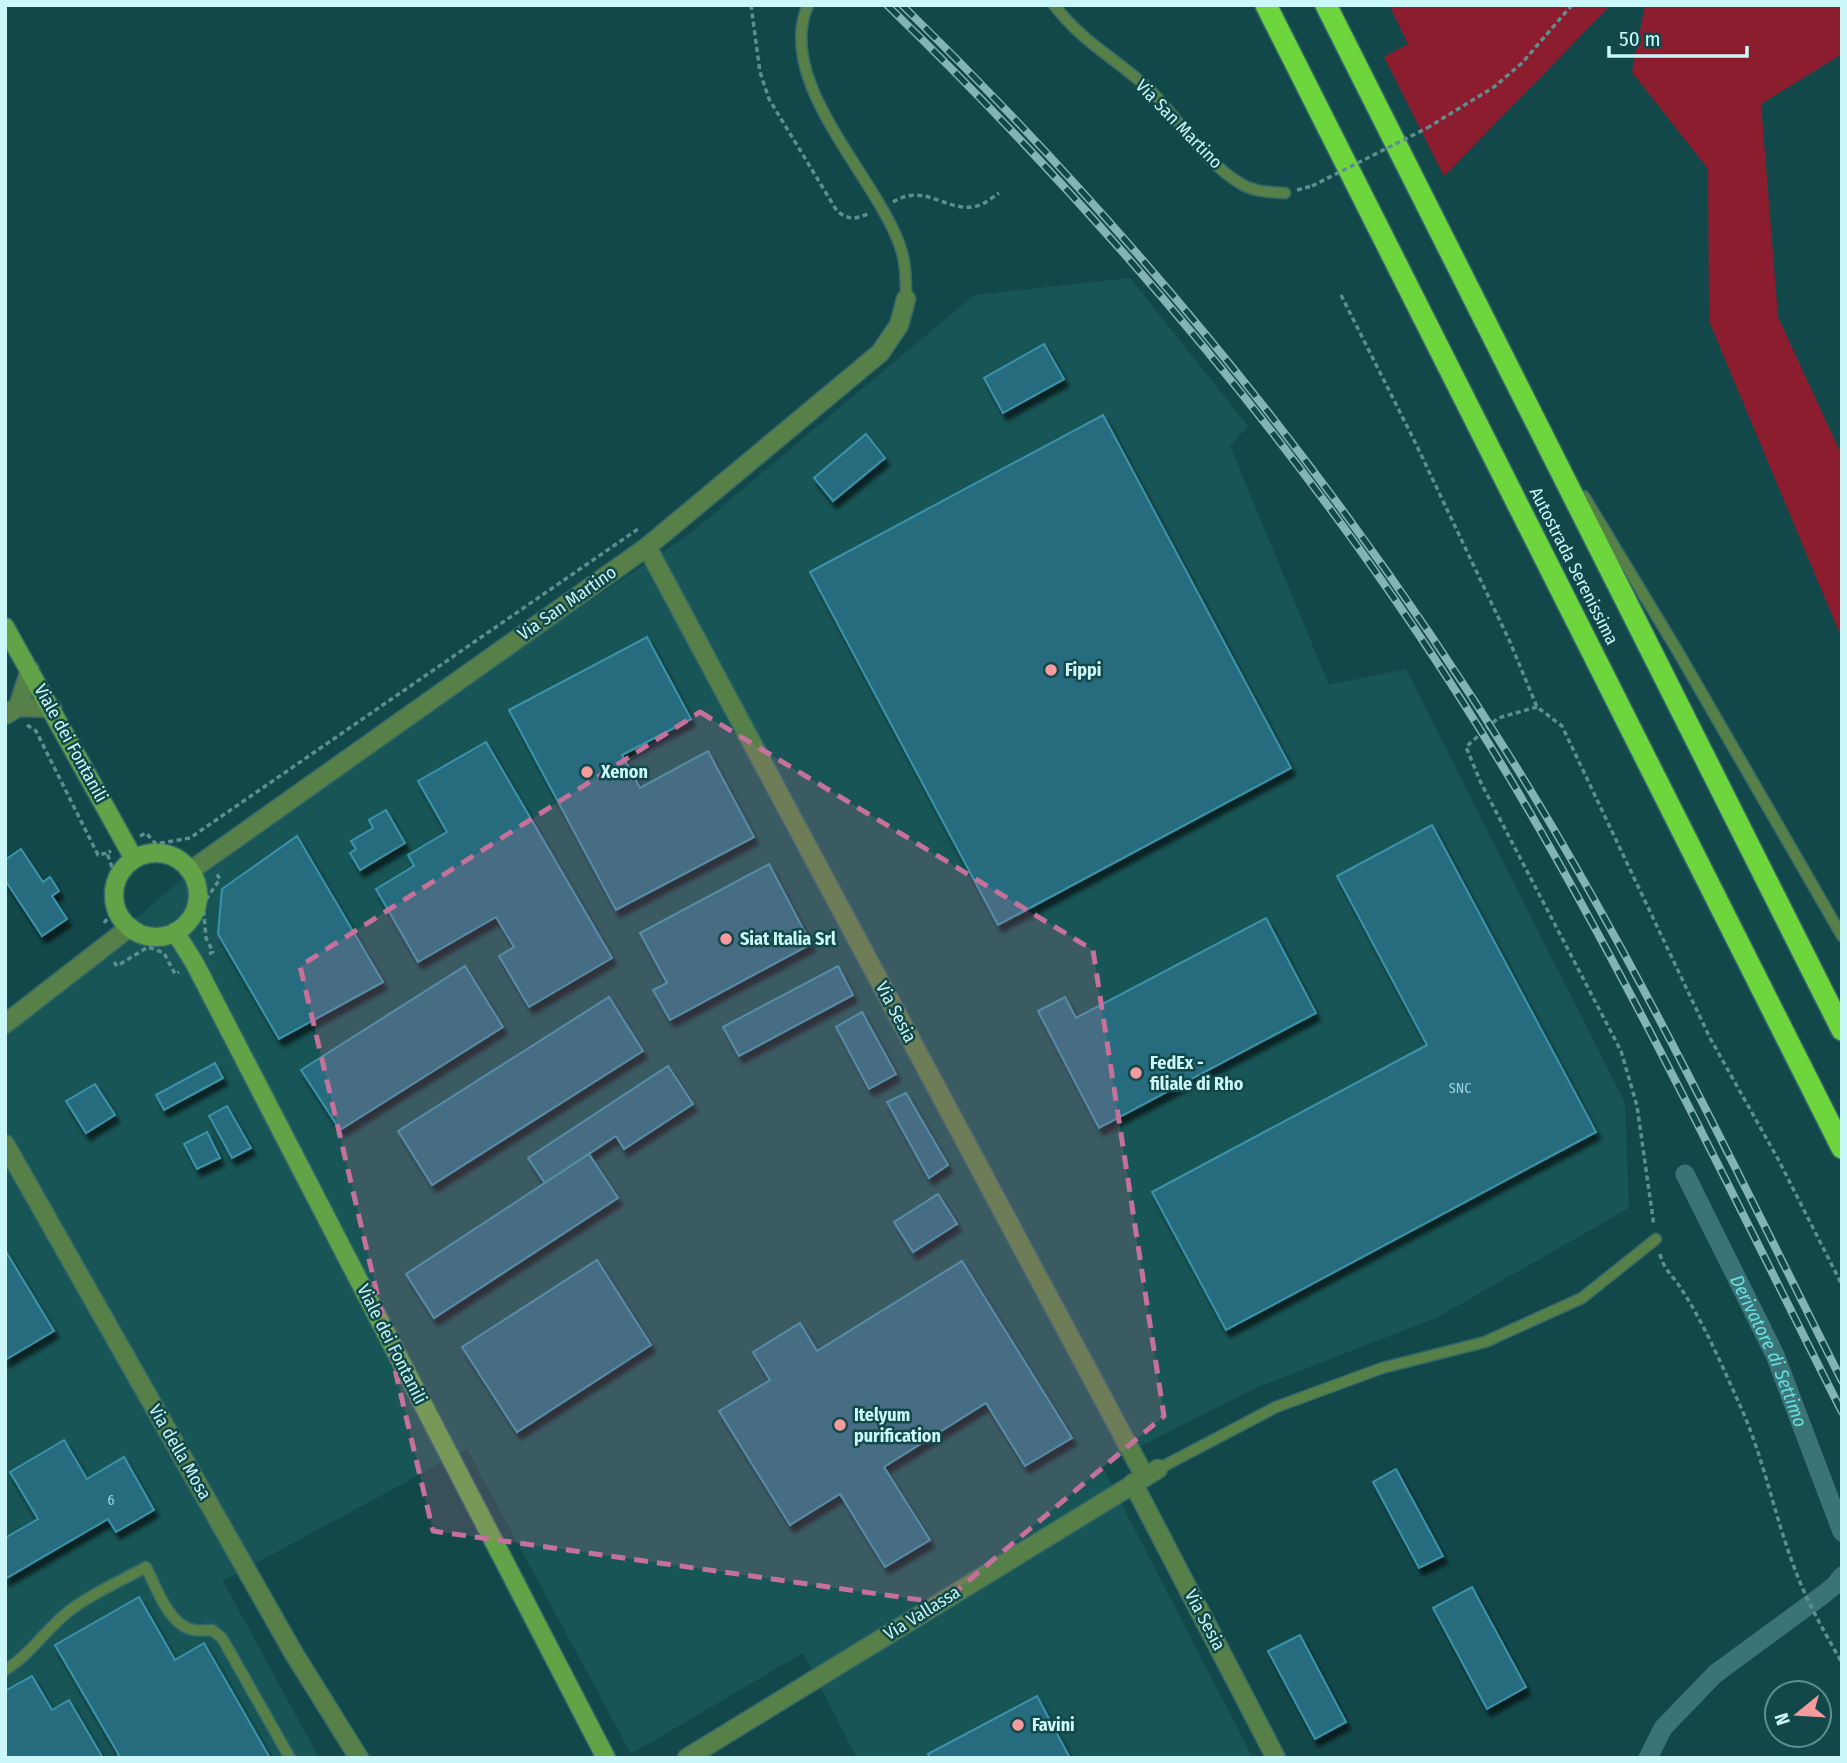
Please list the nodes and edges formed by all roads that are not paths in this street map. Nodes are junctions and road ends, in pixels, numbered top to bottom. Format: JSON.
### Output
{"nodes":[{"id":1,"x":808,"y":5,"type":"edge"},
{"id":2,"x":1055,"y":5,"type":"edge"},
{"id":3,"x":1266,"y":5,"type":"edge"},
{"id":4,"x":1326,"y":5,"type":"edge"},
{"id":5,"x":1285,"y":193,"type":"dead end"},
{"id":6,"x":906,"y":299,"type":"joint"},
{"id":7,"x":1524,"y":398,"type":"junction"},
{"id":8,"x":647,"y":547,"type":"junction"},
{"id":9,"x":5,"y":627,"type":"edge"},
{"id":10,"x":30,"y":670,"type":"junction"},
{"id":11,"x":52,"y":708,"type":"junction"},
{"id":12,"x":10,"y":711,"type":"edge"},
{"id":13,"x":134,"y":859,"type":"junction"},
{"id":14,"x":190,"y":871,"type":"junction"},
{"id":15,"x":130,"y":927,"type":"junction"},
{"id":16,"x":175,"y":932,"type":"junction"},
{"id":17,"x":1842,"y":936,"type":"edge"},
{"id":18,"x":5,"y":1024,"type":"edge"},
{"id":19,"x":1842,"y":1030,"type":"edge"},
{"id":20,"x":5,"y":1144,"type":"edge"},
{"id":21,"x":1842,"y":1148,"type":"edge"},
{"id":22,"x":1656,"y":1239,"type":"road end"},
{"id":23,"x":1145,"y":1476,"type":"junction"},
{"id":24,"x":5,"y":1670,"type":"edge"},
{"id":25,"x":290,"y":1758,"type":"edge"},
{"id":26,"x":359,"y":1758,"type":"edge"},
{"id":27,"x":607,"y":1758,"type":"edge"},
{"id":28,"x":687,"y":1758,"type":"edge"},
{"id":29,"x":1276,"y":1758,"type":"edge"}],
"edges":[{"from":1,"to":6,"type":"lane"},
{"from":2,"to":5,"type":"lane","name":"Via San Martino"},
{"from":3,"to":21,"type":"highway","name":"Autostrada Serenissima"},
{"from":4,"to":7,"type":"highway","name":"Autostrada Serenissima"},
{"from":6,"to":8,"type":"street","name":"Via San Martino"},
{"from":7,"to":17,"type":"lane"},
{"from":7,"to":19,"type":"highway","name":"Autostrada Serenissima"},
{"from":8,"to":14,"type":"street","name":"Via San Martino"},
{"from":8,"to":23,"type":"street","name":"Via Sesia"},
{"from":9,"to":10,"type":"main road","name":"Viale dei Fontanili"},
{"from":10,"to":11,"type":"main road","name":"Viale dei Fontanili"},
{"from":10,"to":12,"type":"street"},
{"from":11,"to":12,"type":"street"},
{"from":11,"to":13,"type":"main road","name":"Viale dei Fontanili"},
{"from":13,"to":14,"type":"main road"},
{"from":13,"to":15,"type":"main road"},
{"from":14,"to":16,"type":"main road"},
{"from":15,"to":16,"type":"main road"},
{"from":15,"to":18,"type":"street"},
{"from":16,"to":27,"type":"main road","name":"Viale dei Fontanili"},
{"from":20,"to":26,"type":"street","name":"Via della Mosa"},
{"from":22,"to":23,"type":"lane"},
{"from":23,"to":28,"type":"street","name":"Via Vallassa"},
{"from":23,"to":29,"type":"street","name":"Via Sesia"},
{"from":24,"to":25,"type":"lane"}]}
